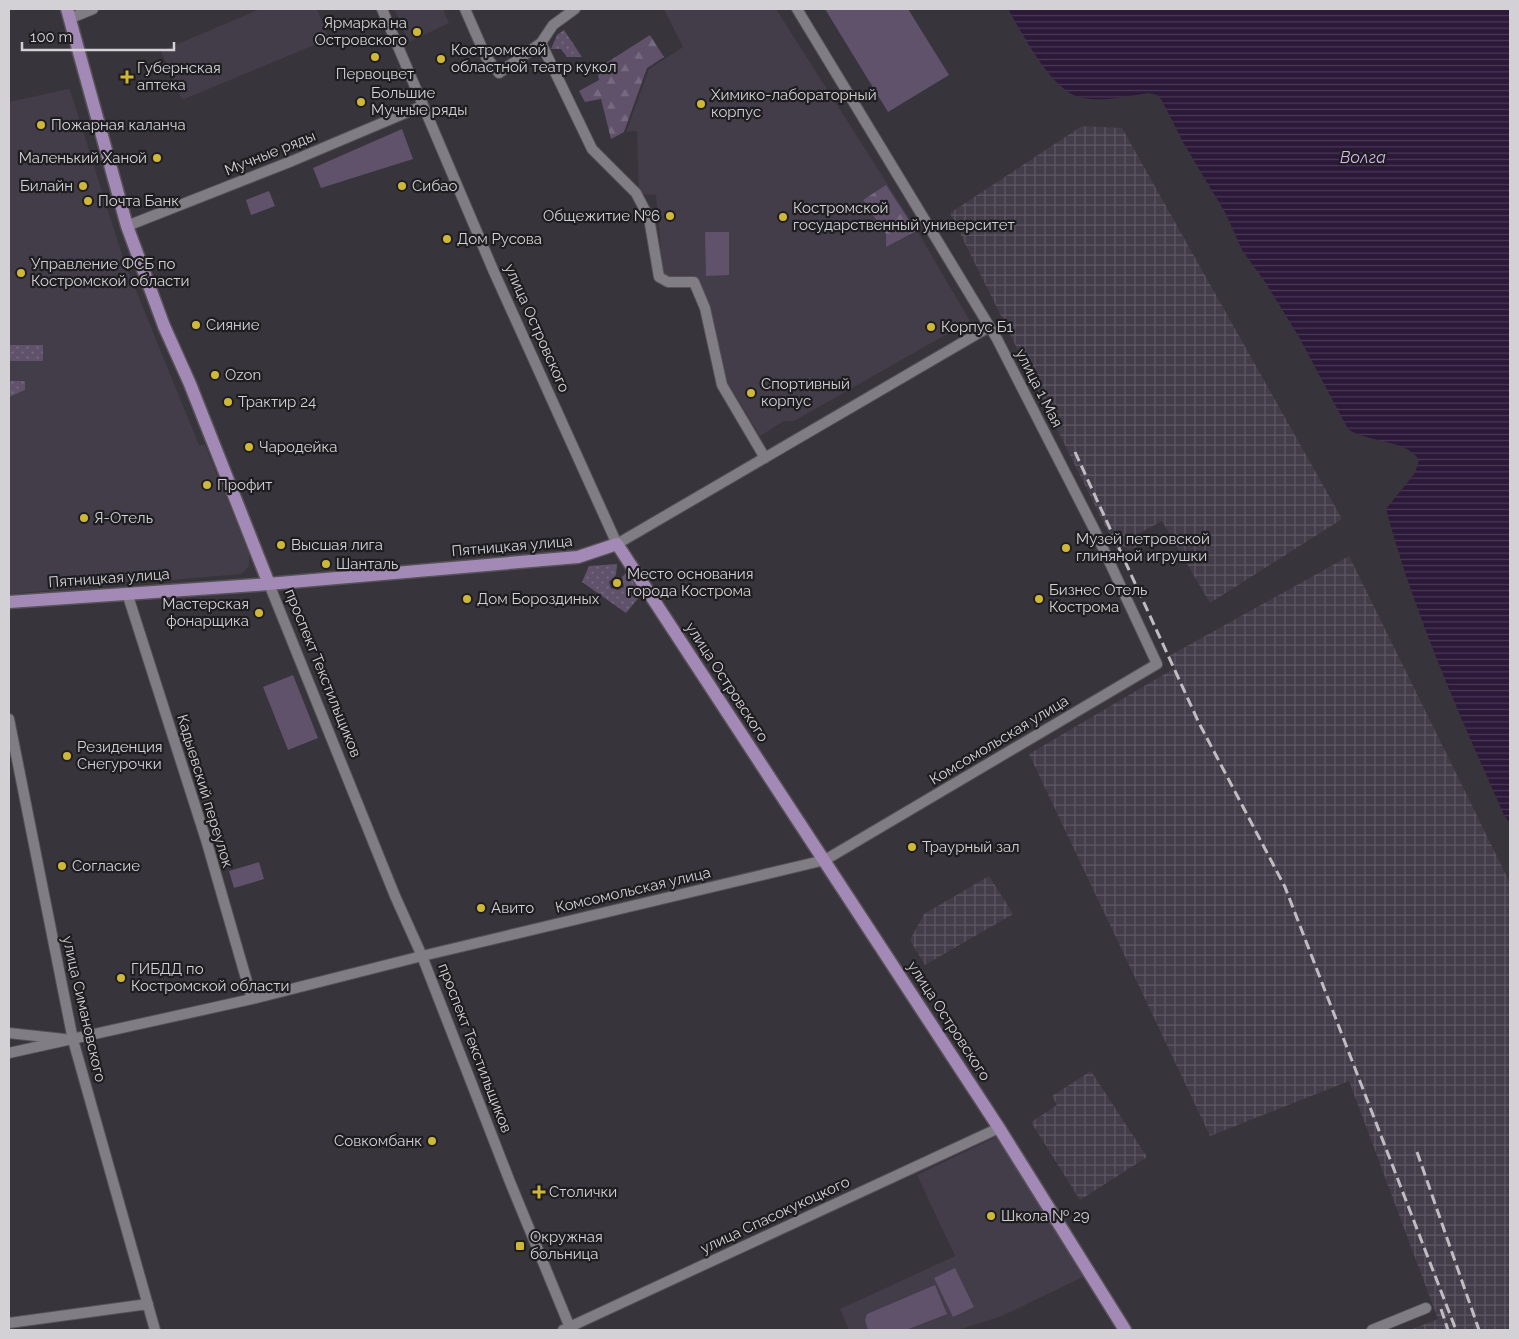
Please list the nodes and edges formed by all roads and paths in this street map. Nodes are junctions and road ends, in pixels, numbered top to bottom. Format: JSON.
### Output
{"nodes":[{"id":1,"x":93,"y":9,"type":"edge"},
{"id":2,"x":382,"y":9,"type":"edge"},
{"id":3,"x":465,"y":9,"type":"edge"},
{"id":4,"x":575,"y":9,"type":"edge"},
{"id":5,"x":797,"y":9,"type":"edge"},
{"id":6,"x":69,"y":14,"type":"edge"},
{"id":7,"x":541,"y":43,"type":"junction"},
{"id":8,"x":422,"y":106,"type":"junction"},
{"id":9,"x":127,"y":226,"type":"junction"},
{"id":10,"x":989,"y":327,"type":"junction"},
{"id":11,"x":765,"y":458,"type":"junction"},
{"id":12,"x":617,"y":544,"type":"junction"},
{"id":13,"x":269,"y":584,"type":"junction"},
{"id":14,"x":127,"y":593,"type":"junction"},
{"id":15,"x":9,"y":602,"type":"edge"},
{"id":16,"x":1157,"y":664,"type":"joint"},
{"id":17,"x":9,"y":719,"type":"edge"},
{"id":18,"x":825,"y":860,"type":"junction"},
{"id":19,"x":422,"y":956,"type":"junction"},
{"id":20,"x":252,"y":1000,"type":"junction"},
{"id":21,"x":9,"y":1033,"type":"edge"},
{"id":22,"x":73,"y":1040,"type":"junction"},
{"id":23,"x":9,"y":1054,"type":"edge"},
{"id":24,"x":999,"y":1128,"type":"junction"},
{"id":25,"x":148,"y":1304,"type":"junction"},
{"id":26,"x":1426,"y":1308,"type":"dead end"},
{"id":27,"x":9,"y":1323,"type":"edge"},
{"id":28,"x":568,"y":1329,"type":"edge"},
{"id":29,"x":155,"y":1330,"type":"edge"},
{"id":30,"x":1125,"y":1330,"type":"edge"},
{"id":31,"x":1372,"y":1330,"type":"edge"}],
"edges":[{"from":1,"to":6,"type":"street"},
{"from":2,"to":8,"type":"street","name":"улица Островского"},
{"from":3,"to":7,"type":"street"},
{"from":4,"to":7,"type":"street"},
{"from":5,"to":10,"type":"street","name":"улица 1 Мая"},
{"from":6,"to":9,"type":"main road","name":"проспект Текстильщиков"},
{"from":7,"to":11,"type":"street"},
{"from":8,"to":9,"type":"street","name":"Мучные ряды"},
{"from":8,"to":12,"type":"street","name":"улица Островского"},
{"from":9,"to":13,"type":"main road","name":"проспект Текстильщиков"},
{"from":10,"to":11,"type":"street","name":"Пятницкая улица"},
{"from":10,"to":16,"type":"street","name":"улица 1 Мая"},
{"from":11,"to":12,"type":"street","name":"Пятницкая улица"},
{"from":12,"to":13,"type":"main road","name":"Пятницкая улица"},
{"from":12,"to":18,"type":"main road","name":"улица Островского"},
{"from":13,"to":14,"type":"main road","name":"Пятницкая улица"},
{"from":13,"to":19,"type":"street","name":"проспект Текстильщиков"},
{"from":14,"to":15,"type":"main road","name":"Пятницкая улица"},
{"from":14,"to":20,"type":"street","name":"Кадыевский переулок"},
{"from":16,"to":18,"type":"street","name":"Комсомольская улица"},
{"from":17,"to":22,"type":"street","name":"улица Симановского"},
{"from":18,"to":19,"type":"street","name":"Комсомольская улица"},
{"from":18,"to":24,"type":"main road","name":"улица Островского"},
{"from":19,"to":20,"type":"street","name":"Комсомольская улица"},
{"from":19,"to":28,"type":"street","name":"проспект Текстильщиков"},
{"from":20,"to":22,"type":"street","name":"Комсомольская улица"},
{"from":21,"to":22,"type":"street","name":"Комсомольская улица"},
{"from":22,"to":23,"type":"street","name":"Комсомольская улица"},
{"from":22,"to":25,"type":"street","name":"улица Симановского"},
{"from":24,"to":28,"type":"street","name":"улица Спасокукоцкого"},
{"from":24,"to":30,"type":"main road","name":"улица Островского"},
{"from":25,"to":27,"type":"street"},
{"from":25,"to":29,"type":"street","name":"улица Симановского"},
{"from":26,"to":31,"type":"street"}]}
